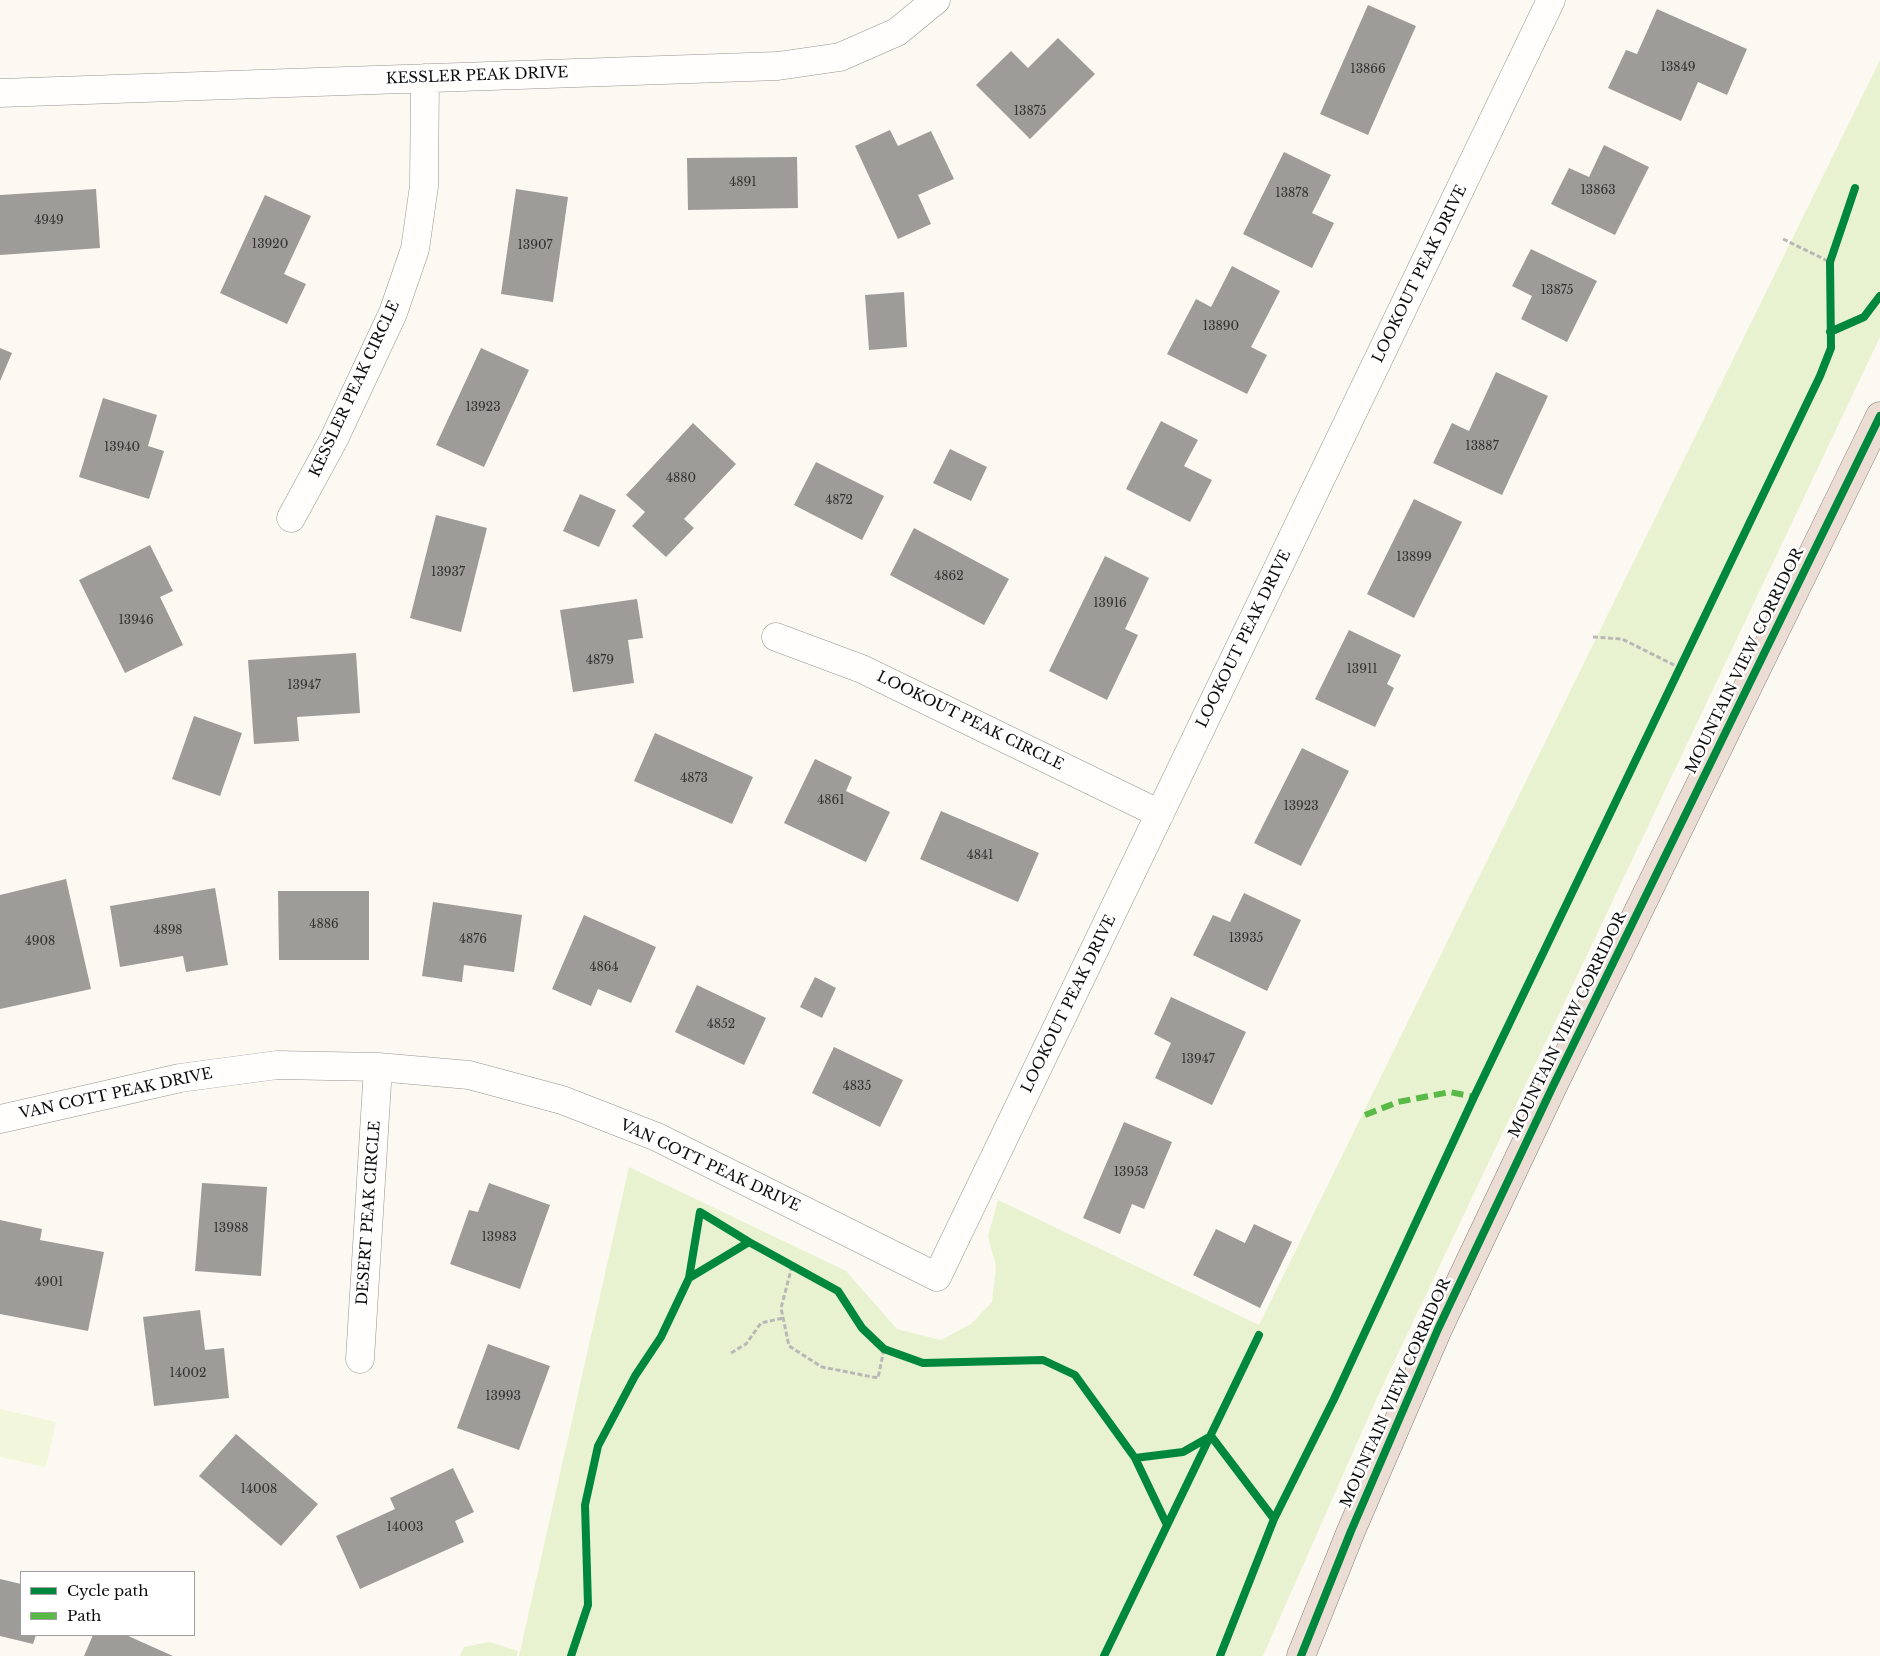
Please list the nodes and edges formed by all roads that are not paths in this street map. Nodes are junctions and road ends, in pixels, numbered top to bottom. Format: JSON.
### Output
{"nodes":[{"id":1,"x":936,"y":0,"type":"edge"},
{"id":2,"x":1551,"y":0,"type":"edge"},
{"id":3,"x":425,"y":78,"type":"junction"},
{"id":4,"x":0,"y":93,"type":"edge"},
{"id":5,"x":1880,"y":416,"type":"edge"},
{"id":6,"x":291,"y":518,"type":"dead end"},
{"id":7,"x":776,"y":637,"type":"dead end"},
{"id":8,"x":1160,"y":814,"type":"junction"},
{"id":9,"x":378,"y":1067,"type":"junction"},
{"id":10,"x":0,"y":1119,"type":"edge"},
{"id":11,"x":938,"y":1277,"type":"joint"},
{"id":12,"x":360,"y":1359,"type":"dead end"},
{"id":13,"x":1301,"y":1656,"type":"edge"}],
"edges":[{"from":1,"to":3,"type":"street","name":"KESSLER PEAK DRIVE"},
{"from":2,"to":8,"type":"street","name":"LOOKOUT PEAK DRIVE"},
{"from":3,"to":4,"type":"street","name":"KESSLER PEAK DRIVE"},
{"from":3,"to":6,"type":"street","name":"KESSLER PEAK CIRCLE"},
{"from":5,"to":13,"type":"highway","name":"MOUNTAIN VIEW CORRIDOR"},
{"from":7,"to":8,"type":"street","name":"LOOKOUT PEAK CIRCLE"},
{"from":8,"to":11,"type":"street","name":"LOOKOUT PEAK DRIVE"},
{"from":9,"to":10,"type":"street","name":"VAN COTT PEAK DRIVE"},
{"from":9,"to":11,"type":"street","name":"VAN COTT PEAK DRIVE"},
{"from":9,"to":12,"type":"street","name":"DESERT PEAK CIRCLE"}]}
